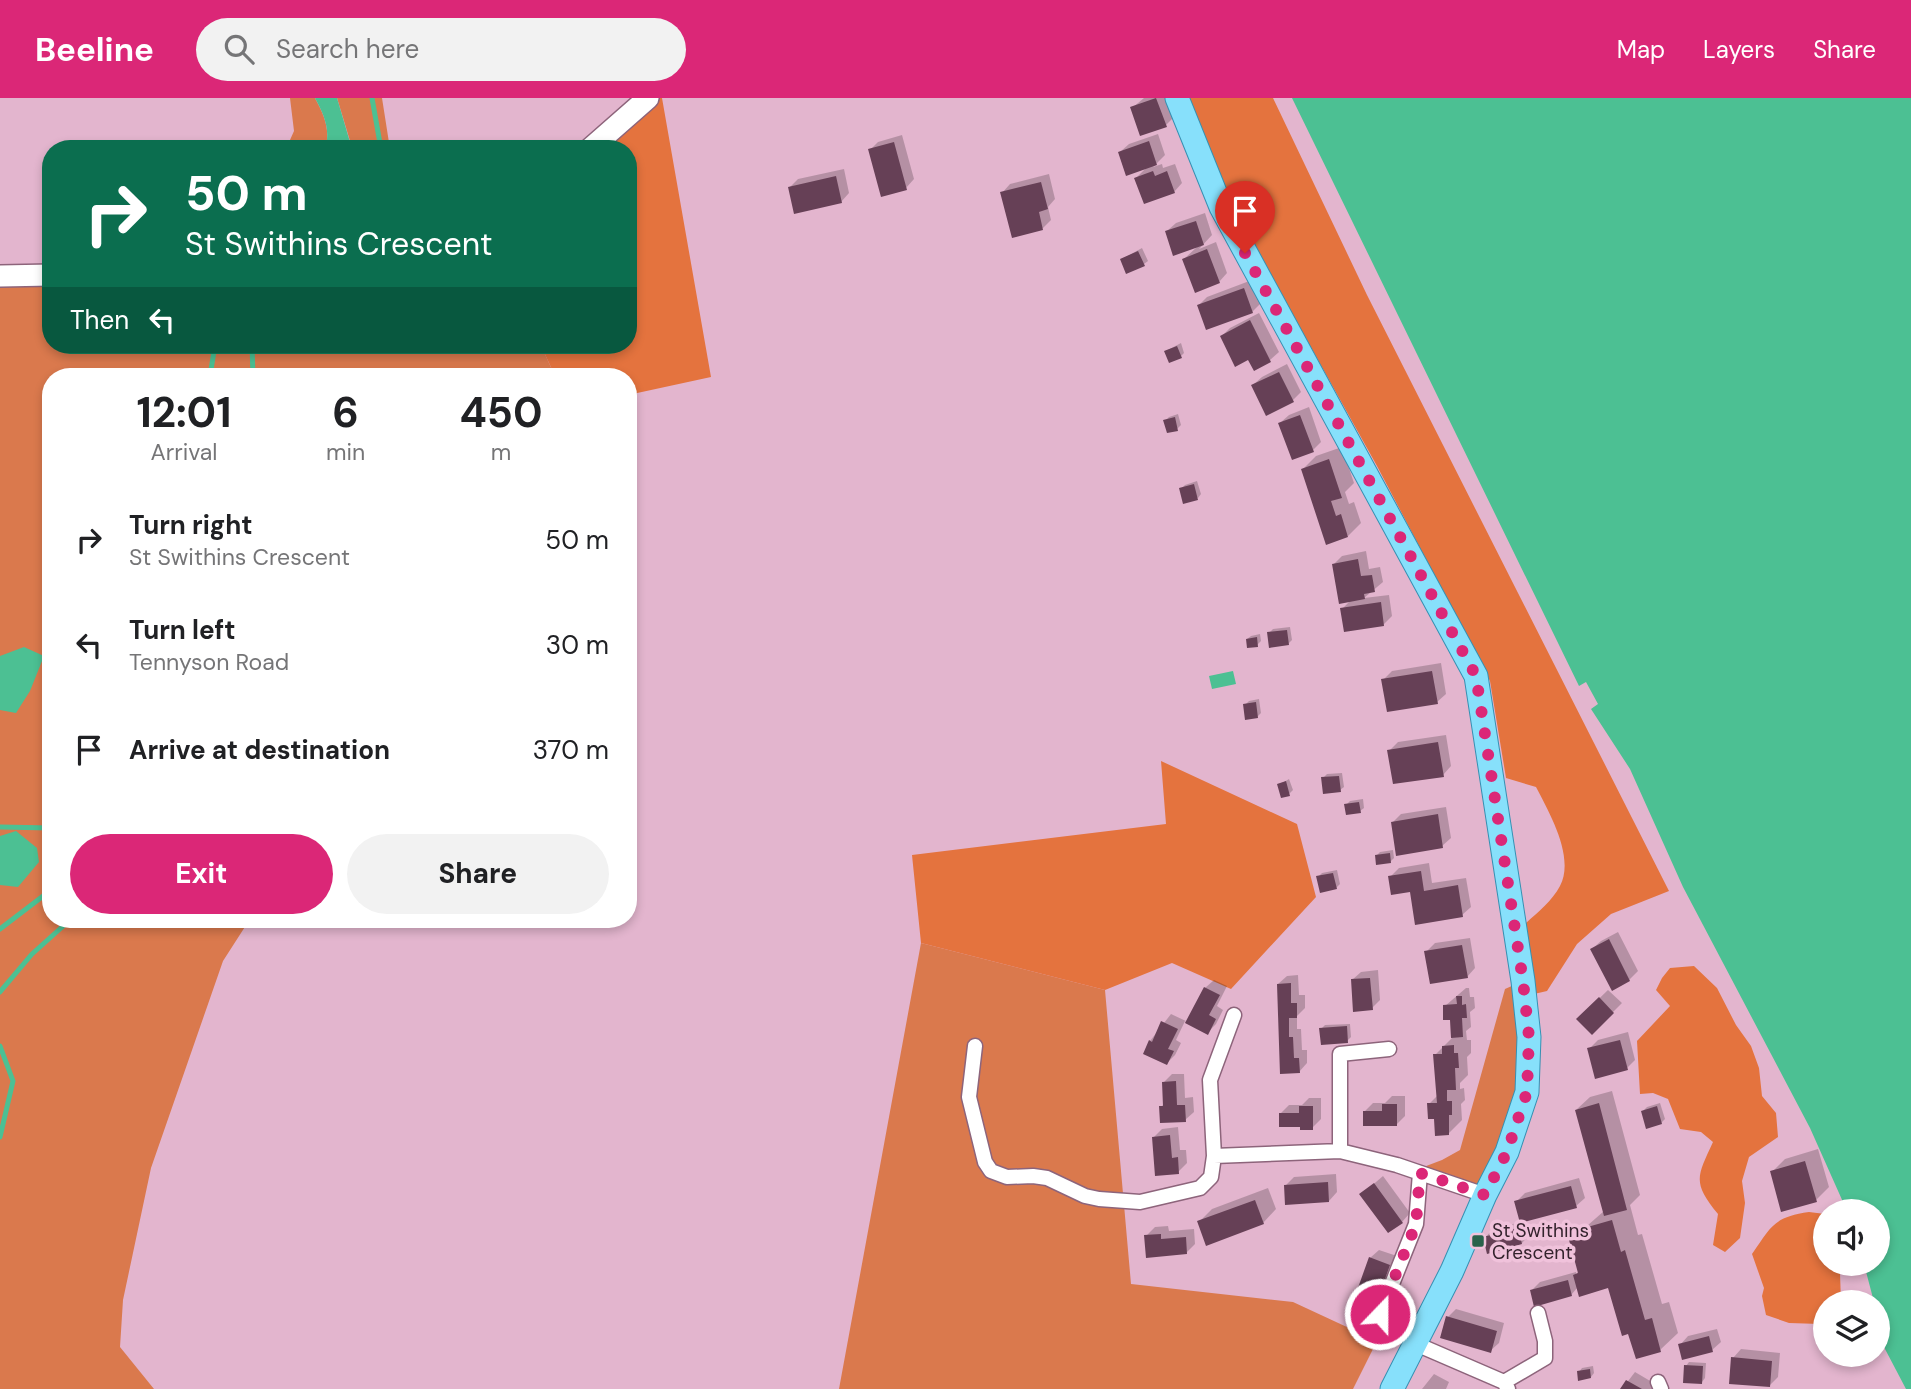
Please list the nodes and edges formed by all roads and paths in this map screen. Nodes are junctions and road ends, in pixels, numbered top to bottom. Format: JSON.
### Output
{"nodes":[{"id":1,"x":1177,"y":98,"type":"edge"},
{"id":2,"x":641,"y":104,"type":"edge"},
{"id":3,"x":600,"y":140,"type":"edge"},
{"id":4,"x":42,"y":275,"type":"edge"},
{"id":5,"x":0,"y":276,"type":"edge"},
{"id":6,"x":1234,"y":1016,"type":"dead end"},
{"id":7,"x":975,"y":1046,"type":"dead end"},
{"id":8,"x":1389,"y":1049,"type":"dead end"},
{"id":9,"x":1340,"y":1151,"type":"junction"},
{"id":10,"x":1214,"y":1156,"type":"junction"},
{"id":11,"x":1420,"y":1173,"type":"junction"},
{"id":12,"x":1485,"y":1195,"type":"junction"},
{"id":13,"x":1380,"y":1314,"type":"dead end"},
{"id":14,"x":1538,"y":1314,"type":"dead end"},
{"id":15,"x":1416,"y":1344,"type":"junction"},
{"id":16,"x":1506,"y":1386,"type":"edge"},
{"id":17,"x":1392,"y":1389,"type":"edge"}],
"edges":[{"from":1,"to":12,"type":"main road"},
{"from":2,"to":3,"type":"main road"},
{"from":4,"to":5,"type":"main road"},
{"from":6,"to":10,"type":"street"},
{"from":7,"to":10,"type":"street"},
{"from":8,"to":9,"type":"street"},
{"from":9,"to":10,"type":"street"},
{"from":9,"to":11,"type":"street"},
{"from":11,"to":12,"type":"street"},
{"from":11,"to":13,"type":"street"},
{"from":12,"to":15,"type":"main road"},
{"from":14,"to":16,"type":"street"},
{"from":15,"to":16,"type":"street"},
{"from":15,"to":17,"type":"main road"}]}
